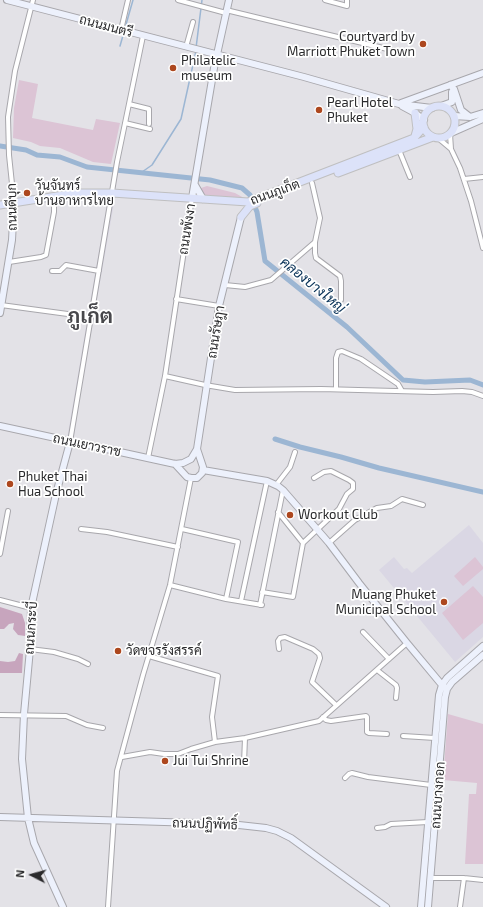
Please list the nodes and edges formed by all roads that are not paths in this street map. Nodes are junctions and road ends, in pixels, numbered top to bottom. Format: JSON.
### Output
{"nodes":[{"id":1,"x":7,"y":0,"type":"edge"},
{"id":2,"x":128,"y":0,"type":"edge"},
{"id":3,"x":178,"y":0,"type":"edge"},
{"id":4,"x":228,"y":0,"type":"edge"},
{"id":5,"x":325,"y":0,"type":"edge"},
{"id":6,"x":347,"y":0,"type":"edge"},
{"id":7,"x":32,"y":3,"type":"edge"},
{"id":8,"x":226,"y":11,"type":"junction"},
{"id":9,"x":193,"y":22,"type":"dead end"},
{"id":10,"x":123,"y":31,"type":"junction"},
{"id":11,"x":144,"y":36,"type":"junction"},
{"id":12,"x":196,"y":50,"type":"junction"},
{"id":13,"x":408,"y":54,"type":"dead end"},
{"id":14,"x":216,"y":55,"type":"junction"},
{"id":15,"x":214,"y":68,"type":"junction"},
{"id":16,"x":483,"y":73,"type":"edge"},
{"id":17,"x":450,"y":85,"type":"junction"},
{"id":18,"x":129,"y":104,"type":"junction"},
{"id":19,"x":399,"y":104,"type":"junction"},
{"id":20,"x":441,"y":106,"type":"junction"},
{"id":21,"x":432,"y":108,"type":"junction"},
{"id":22,"x":461,"y":110,"type":"junction"},
{"id":23,"x":415,"y":113,"type":"junction"},
{"id":24,"x":483,"y":113,"type":"edge"},
{"id":25,"x":454,"y":116,"type":"junction"},
{"id":26,"x":470,"y":117,"type":"junction"},
{"id":27,"x":483,"y":119,"type":"edge"},
{"id":28,"x":125,"y":123,"type":"junction"},
{"id":29,"x":424,"y":123,"type":"junction"},
{"id":30,"x":149,"y":124,"type":"dead end"},
{"id":31,"x":150,"y":129,"type":"dead end"},
{"id":32,"x":450,"y":133,"type":"junction"},
{"id":33,"x":436,"y":137,"type":"junction"},
{"id":34,"x":414,"y":138,"type":"junction"},
{"id":35,"x":451,"y":149,"type":"junction"},
{"id":36,"x":399,"y":150,"type":"junction"},
{"id":37,"x":377,"y":155,"type":"junction"},
{"id":38,"x":410,"y":177,"type":"dead end"},
{"id":39,"x":483,"y":177,"type":"edge"},
{"id":40,"x":464,"y":179,"type":"junction"},
{"id":41,"x":311,"y":181,"type":"junction"},
{"id":42,"x":195,"y":185,"type":"junction"},
{"id":43,"x":112,"y":193,"type":"junction"},
{"id":44,"x":54,"y":196,"type":"junction"},
{"id":45,"x":192,"y":198,"type":"junction"},
{"id":46,"x":203,"y":199,"type":"junction"},
{"id":47,"x":236,"y":202,"type":"junction"},
{"id":48,"x":14,"y":203,"type":"junction"},
{"id":49,"x":249,"y":204,"type":"junction"},
{"id":50,"x":0,"y":205,"type":"edge"},
{"id":51,"x":241,"y":216,"type":"junction"},
{"id":52,"x":478,"y":225,"type":"junction"},
{"id":53,"x":483,"y":226,"type":"edge"},
{"id":54,"x":315,"y":242,"type":"junction"},
{"id":55,"x":483,"y":248,"type":"edge"},
{"id":56,"x":9,"y":262,"type":"junction"},
{"id":57,"x":52,"y":271,"type":"dead end"},
{"id":58,"x":99,"y":271,"type":"junction"},
{"id":59,"x":225,"y":285,"type":"junction"},
{"id":60,"x":176,"y":299,"type":"junction"},
{"id":61,"x":341,"y":300,"type":"dead end"},
{"id":62,"x":1,"y":305,"type":"junction"},
{"id":63,"x":219,"y":306,"type":"junction"},
{"id":64,"x":0,"y":313,"type":"edge"},
{"id":65,"x":90,"y":318,"type":"junction"},
{"id":66,"x":164,"y":376,"type":"junction"},
{"id":67,"x":207,"y":385,"type":"junction"},
{"id":68,"x":336,"y":389,"type":"junction"},
{"id":69,"x":402,"y":391,"type":"junction"},
{"id":70,"x":483,"y":396,"type":"edge"},
{"id":71,"x":0,"y":426,"type":"edge"},
{"id":72,"x":70,"y":442,"type":"junction"},
{"id":73,"x":197,"y":449,"type":"junction"},
{"id":74,"x":295,"y":452,"type":"dead end"},
{"id":75,"x":148,"y":458,"type":"junction"},
{"id":76,"x":175,"y":464,"type":"junction"},
{"id":77,"x":203,"y":470,"type":"junction"},
{"id":78,"x":191,"y":478,"type":"junction"},
{"id":79,"x":314,"y":478,"type":"dead end"},
{"id":80,"x":267,"y":481,"type":"junction"},
{"id":81,"x":276,"y":485,"type":"junction"},
{"id":82,"x":283,"y":490,"type":"junction"},
{"id":83,"x":423,"y":505,"type":"dead end"},
{"id":84,"x":8,"y":511,"type":"dead end"},
{"id":85,"x":278,"y":512,"type":"junction"},
{"id":86,"x":81,"y":529,"type":"dead end"},
{"id":87,"x":182,"y":529,"type":"junction"},
{"id":88,"x":318,"y":530,"type":"junction"},
{"id":89,"x":303,"y":543,"type":"junction"},
{"id":90,"x":329,"y":544,"type":"junction"},
{"id":91,"x":178,"y":547,"type":"junction"},
{"id":92,"x":0,"y":554,"type":"edge"},
{"id":93,"x":170,"y":585,"type":"junction"},
{"id":94,"x":262,"y":592,"type":"junction"},
{"id":95,"x":226,"y":599,"type":"junction"},
{"id":96,"x":0,"y":600,"type":"edge"},
{"id":97,"x":242,"y":601,"type":"junction"},
{"id":98,"x":31,"y":608,"type":"junction"},
{"id":99,"x":363,"y":632,"type":"dead end"},
{"id":100,"x":406,"y":643,"type":"junction"},
{"id":101,"x":483,"y":646,"type":"edge"},
{"id":102,"x":30,"y":649,"type":"junction"},
{"id":103,"x":279,"y":649,"type":"dead end"},
{"id":104,"x":483,"y":655,"type":"edge"},
{"id":105,"x":149,"y":656,"type":"junction"},
{"id":106,"x":389,"y":659,"type":"junction"},
{"id":107,"x":88,"y":664,"type":"dead end"},
{"id":108,"x":377,"y":670,"type":"junction"},
{"id":109,"x":444,"y":687,"type":"junction"},
{"id":110,"x":396,"y":698,"type":"dead end"},
{"id":111,"x":336,"y":705,"type":"junction"},
{"id":112,"x":24,"y":714,"type":"junction"},
{"id":113,"x":0,"y":715,"type":"edge"},
{"id":114,"x":323,"y":717,"type":"junction"},
{"id":115,"x":103,"y":728,"type":"dead end"},
{"id":116,"x":387,"y":734,"type":"dead end"},
{"id":117,"x":403,"y":736,"type":"dead end"},
{"id":118,"x":245,"y":738,"type":"junction"},
{"id":119,"x":435,"y":738,"type":"junction"},
{"id":120,"x":215,"y":742,"type":"junction"},
{"id":121,"x":122,"y":757,"type":"junction"},
{"id":122,"x":244,"y":763,"type":"dead end"},
{"id":123,"x":345,"y":778,"type":"dead end"},
{"id":124,"x":431,"y":786,"type":"junction"},
{"id":125,"x":0,"y":817,"type":"edge"},
{"id":126,"x":28,"y":818,"type":"junction"},
{"id":127,"x":114,"y":820,"type":"junction"},
{"id":128,"x":428,"y":822,"type":"junction"},
{"id":129,"x":377,"y":828,"type":"dead end"},
{"id":130,"x":431,"y":878,"type":"junction"},
{"id":131,"x":464,"y":878,"type":"junction"},
{"id":132,"x":483,"y":880,"type":"edge"},
{"id":133,"x":63,"y":907,"type":"edge"},
{"id":134,"x":108,"y":907,"type":"edge"},
{"id":135,"x":386,"y":907,"type":"edge"},
{"id":136,"x":421,"y":907,"type":"edge"},
{"id":137,"x":428,"y":907,"type":"edge"},
{"id":138,"x":460,"y":907,"type":"edge"}],
"edges":[{"from":1,"to":7,"type":"street","name":"ถนนมนตรี"},
{"from":2,"to":10,"type":"street"},
{"from":3,"to":8,"type":"street"},
{"from":4,"to":8,"type":"street","name":"ถนนพังงา"},
{"from":5,"to":6,"type":"street"},
{"from":7,"to":10,"type":"street","name":"ถนนมนตรี"},
{"from":7,"to":48,"type":"street","name":"ถนนดีบุก"},
{"from":8,"to":13,"type":"street"},
{"from":8,"to":14,"type":"street","name":"ถนนพังงา"},
{"from":9,"to":12,"type":"street"},
{"from":10,"to":11,"type":"street","name":"ถนนมนตรี"},
{"from":11,"to":12,"type":"street","name":"ถนนมนตรี"},
{"from":11,"to":18,"type":"street"},
{"from":12,"to":14,"type":"street","name":"ถนนมนตรี"},
{"from":12,"to":15,"type":"street"},
{"from":14,"to":15,"type":"street","name":"ถนนพังงา"},
{"from":14,"to":19,"type":"street","name":"ถนนมนตรี"},
{"from":15,"to":42,"type":"street","name":"ถนนพังงา"},
{"from":16,"to":17,"type":"street"},
{"from":17,"to":19,"type":"street"},
{"from":17,"to":20,"type":"street"},
{"from":17,"to":22,"type":"street"},
{"from":18,"to":28,"type":"street"},
{"from":18,"to":30,"type":"street"},
{"from":19,"to":21,"type":"street","name":"ถนนมนตรี"},
{"from":19,"to":23,"type":"street","name":"ถนนมนตรี"},
{"from":20,"to":21,"type":"main road"},
{"from":20,"to":25,"type":"main road"},
{"from":21,"to":29,"type":"main road"},
{"from":22,"to":25,"type":"street"},
{"from":22,"to":26,"type":"street"},
{"from":23,"to":29,"type":"street","name":"ถนนมนตรี"},
{"from":23,"to":34,"type":"main road"},
{"from":24,"to":26,"type":"street"},
{"from":25,"to":26,"type":"street"},
{"from":25,"to":32,"type":"main road"},
{"from":27,"to":32,"type":"street"},
{"from":28,"to":31,"type":"street"},
{"from":28,"to":43,"type":"street"},
{"from":29,"to":33,"type":"main road"},
{"from":29,"to":34,"type":"main road","name":"ถนนภูเก็ต"},
{"from":32,"to":33,"type":"main road"},
{"from":32,"to":35,"type":"street"},
{"from":33,"to":35,"type":"street"},
{"from":33,"to":36,"type":"main road","name":"ถนนภูเก็ต"},
{"from":34,"to":37,"type":"main road","name":"ถนนภูเก็ต"},
{"from":35,"to":40,"type":"street"},
{"from":36,"to":37,"type":"main road","name":"ถนนภูเก็ต"},
{"from":36,"to":38,"type":"street"},
{"from":37,"to":41,"type":"main road","name":"ถนนภูเก็ต"},
{"from":39,"to":40,"type":"street"},
{"from":40,"to":52,"type":"street"},
{"from":41,"to":49,"type":"main road","name":"ถนนภูเก็ต"},
{"from":41,"to":54,"type":"street"},
{"from":42,"to":45,"type":"street","name":"ถนนพังงา"},
{"from":42,"to":46,"type":"street"},
{"from":43,"to":44,"type":"main road","name":"ถนนภูเก็ต"},
{"from":43,"to":45,"type":"main road","name":"ถนนภูเก็ต"},
{"from":43,"to":58,"type":"street"},
{"from":44,"to":48,"type":"main road","name":"ถนนภูเก็ต"},
{"from":44,"to":56,"type":"street"},
{"from":45,"to":46,"type":"main road","name":"ถนนภูเก็ต"},
{"from":45,"to":60,"type":"street","name":"ถนนพังงา"},
{"from":46,"to":47,"type":"main road","name":"ถนนภูเก็ต"},
{"from":47,"to":49,"type":"main road","name":"ถนนภูเก็ต"},
{"from":47,"to":51,"type":"main road"},
{"from":48,"to":50,"type":"main road","name":"ถนนภูเก็ต"},
{"from":48,"to":56,"type":"street","name":"ถนนดีบุก"},
{"from":49,"to":51,"type":"main road","name":"ถนนรัษฎา"},
{"from":51,"to":59,"type":"street","name":"ถนนรัษฎา"},
{"from":52,"to":53,"type":"street"},
{"from":52,"to":55,"type":"street"},
{"from":54,"to":59,"type":"street"},
{"from":54,"to":61,"type":"street"},
{"from":56,"to":62,"type":"street","name":"ถนนดีบุก"},
{"from":57,"to":58,"type":"street"},
{"from":58,"to":65,"type":"street"},
{"from":59,"to":63,"type":"street","name":"ถนนรัษฎา"},
{"from":60,"to":63,"type":"street"},
{"from":60,"to":66,"type":"street","name":"ถนนพังงา"},
{"from":62,"to":64,"type":"street","name":"ถนนดีบุก"},
{"from":62,"to":65,"type":"street"},
{"from":63,"to":67,"type":"street","name":"ถนนรัษฎา"},
{"from":65,"to":72,"type":"street"},
{"from":66,"to":67,"type":"street"},
{"from":66,"to":75,"type":"street","name":"ถนนพังงา"},
{"from":67,"to":68,"type":"street"},
{"from":67,"to":73,"type":"street","name":"ถนนรัษฎา"},
{"from":68,"to":69,"type":"street"},
{"from":68,"to":69,"type":"street"},
{"from":69,"to":70,"type":"street"},
{"from":71,"to":72,"type":"street","name":"ถนนเยาวราช"},
{"from":72,"to":75,"type":"street","name":"ถนนเยาวราช"},
{"from":72,"to":98,"type":"street","name":"ถนนกระบี่"},
{"from":73,"to":76,"type":"street"},
{"from":73,"to":77,"type":"street"},
{"from":74,"to":81,"type":"street"},
{"from":75,"to":76,"type":"street","name":"ถนนเยาวราช"},
{"from":76,"to":78,"type":"street"},
{"from":77,"to":78,"type":"street"},
{"from":77,"to":80,"type":"street"},
{"from":78,"to":87,"type":"street"},
{"from":79,"to":88,"type":"street"},
{"from":80,"to":81,"type":"street"},
{"from":80,"to":97,"type":"street"},
{"from":81,"to":82,"type":"street"},
{"from":82,"to":85,"type":"street"},
{"from":82,"to":88,"type":"street"},
{"from":83,"to":90,"type":"street"},
{"from":84,"to":92,"type":"street"},
{"from":85,"to":89,"type":"street"},
{"from":85,"to":94,"type":"street"},
{"from":86,"to":91,"type":"street"},
{"from":87,"to":91,"type":"street"},
{"from":87,"to":95,"type":"street"},
{"from":88,"to":89,"type":"street"},
{"from":88,"to":90,"type":"street"},
{"from":89,"to":94,"type":"street"},
{"from":90,"to":100,"type":"street"},
{"from":91,"to":93,"type":"street"},
{"from":93,"to":95,"type":"street"},
{"from":93,"to":105,"type":"street"},
{"from":94,"to":97,"type":"street"},
{"from":95,"to":97,"type":"street"},
{"from":96,"to":98,"type":"street"},
{"from":98,"to":102,"type":"street","name":"ถนนกระบี่"},
{"from":99,"to":106,"type":"street"},
{"from":100,"to":106,"type":"street"},
{"from":100,"to":109,"type":"street"},
{"from":101,"to":109,"type":"street"},
{"from":102,"to":107,"type":"street"},
{"from":102,"to":112,"type":"street","name":"ถนนกระบี่"},
{"from":103,"to":111,"type":"street"},
{"from":104,"to":109,"type":"street"},
{"from":105,"to":120,"type":"street"},
{"from":105,"to":121,"type":"street"},
{"from":106,"to":108,"type":"street"},
{"from":108,"to":110,"type":"street"},
{"from":108,"to":111,"type":"street"},
{"from":109,"to":119,"type":"street","name":"ถนนบางกอก"},
{"from":109,"to":130,"type":"street","name":"ถนนบางกอก"},
{"from":111,"to":114,"type":"street"},
{"from":112,"to":113,"type":"street"},
{"from":112,"to":115,"type":"street"},
{"from":112,"to":126,"type":"street","name":"ถนนกระบี่"},
{"from":114,"to":116,"type":"street"},
{"from":114,"to":118,"type":"street"},
{"from":117,"to":119,"type":"street"},
{"from":118,"to":120,"type":"street"},
{"from":118,"to":122,"type":"street"},
{"from":119,"to":124,"type":"street","name":"ถนนบางกอก"},
{"from":120,"to":121,"type":"street"},
{"from":121,"to":127,"type":"street"},
{"from":123,"to":124,"type":"street"},
{"from":124,"to":128,"type":"street","name":"ถนนบางกอก"},
{"from":125,"to":126,"type":"street","name":"ถนนปฏิพัทธิ์"},
{"from":126,"to":127,"type":"street","name":"ถนนปฏิพัทธิ์"},
{"from":126,"to":133,"type":"street","name":"ถนนกระบี่"},
{"from":127,"to":134,"type":"street"},
{"from":127,"to":135,"type":"street","name":"ถนนปฏิพัทธิ์"},
{"from":128,"to":129,"type":"street"},
{"from":128,"to":136,"type":"street","name":"ถนนบางกอก"},
{"from":130,"to":131,"type":"street"},
{"from":130,"to":137,"type":"street","name":"ถนนบางกอก"},
{"from":131,"to":132,"type":"street"},
{"from":131,"to":138,"type":"street"}]}
